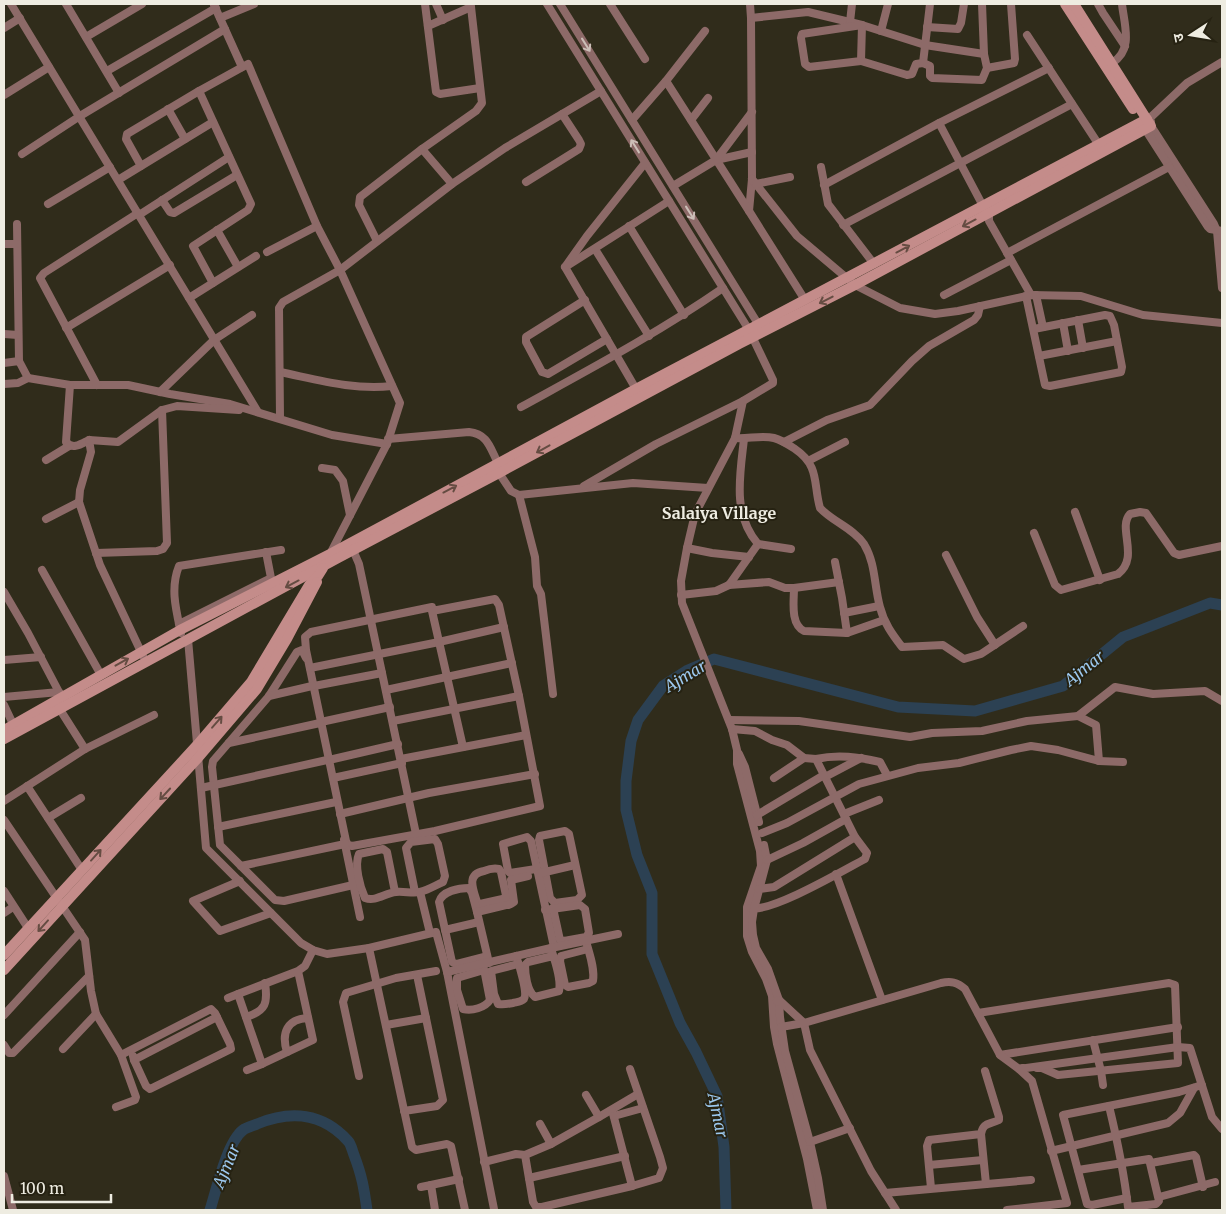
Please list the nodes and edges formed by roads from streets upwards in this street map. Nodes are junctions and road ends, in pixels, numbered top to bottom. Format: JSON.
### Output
{"nodes":[{"id":1,"x":12,"y":4,"type":"edge"},
{"id":2,"x":66,"y":4,"type":"edge"},
{"id":3,"x":142,"y":4,"type":"edge"},
{"id":4,"x":254,"y":4,"type":"edge"},
{"id":5,"x":425,"y":4,"type":"edge"},
{"id":6,"x":436,"y":4,"type":"edge"},
{"id":7,"x":560,"y":4,"type":"edge"},
{"id":8,"x":610,"y":4,"type":"edge"},
{"id":9,"x":750,"y":4,"type":"edge"},
{"id":10,"x":852,"y":4,"type":"edge"},
{"id":11,"x":888,"y":4,"type":"edge"},
{"id":12,"x":930,"y":4,"type":"edge"},
{"id":13,"x":964,"y":4,"type":"edge"},
{"id":14,"x":982,"y":4,"type":"edge"},
{"id":15,"x":1011,"y":4,"type":"edge"},
{"id":16,"x":1065,"y":4,"type":"edge"},
{"id":17,"x":1074,"y":4,"type":"edge"},
{"id":18,"x":1098,"y":4,"type":"edge"},
{"id":19,"x":1122,"y":4,"type":"edge"},
{"id":20,"x":471,"y":5,"type":"edge"},
{"id":21,"x":550,"y":5,"type":"edge"},
{"id":22,"x":215,"y":6,"type":"edge"},
{"id":23,"x":809,"y":8,"type":"edge"},
{"id":24,"x":20,"y":18,"type":"junction"},
{"id":25,"x":220,"y":18,"type":"junction"},
{"id":26,"x":751,"y":18,"type":"junction"},
{"id":27,"x":443,"y":20,"type":"junction"},
{"id":28,"x":850,"y":22,"type":"junction"},
{"id":29,"x":1125,"y":24,"type":"junction"},
{"id":30,"x":862,"y":25,"type":"junction"},
{"id":31,"x":428,"y":26,"type":"junction"},
{"id":32,"x":926,"y":27,"type":"junction"},
{"id":33,"x":1113,"y":27,"type":"junction"},
{"id":34,"x":4,"y":28,"type":"edge"},
{"id":35,"x":225,"y":29,"type":"junction"},
{"id":36,"x":881,"y":30,"type":"junction"},
{"id":37,"x":705,"y":31,"type":"dead end"},
{"id":38,"x":1027,"y":35,"type":"dead end"},
{"id":39,"x":86,"y":37,"type":"junction"},
{"id":40,"x":925,"y":45,"type":"junction"},
{"id":41,"x":1125,"y":46,"type":"junction"},
{"id":42,"x":984,"y":54,"type":"junction"},
{"id":43,"x":645,"y":59,"type":"dead end"},
{"id":44,"x":861,"y":60,"type":"junction"},
{"id":45,"x":1222,"y":62,"type":"edge"},
{"id":46,"x":923,"y":63,"type":"junction"},
{"id":47,"x":1109,"y":65,"type":"junction"},
{"id":48,"x":49,"y":67,"type":"junction"},
{"id":49,"x":242,"y":67,"type":"junction"},
{"id":50,"x":987,"y":68,"type":"junction"},
{"id":51,"x":1049,"y":68,"type":"junction"},
{"id":52,"x":107,"y":72,"type":"junction"},
{"id":53,"x":666,"y":81,"type":"junction"},
{"id":54,"x":480,"y":88,"type":"junction"},
{"id":55,"x":198,"y":91,"type":"junction"},
{"id":56,"x":601,"y":91,"type":"junction"},
{"id":57,"x":119,"y":93,"type":"junction"},
{"id":58,"x":4,"y":95,"type":"edge"},
{"id":59,"x":708,"y":98,"type":"dead end"},
{"id":60,"x":1072,"y":104,"type":"junction"},
{"id":61,"x":168,"y":109,"type":"junction"},
{"id":62,"x":752,"y":112,"type":"junction"},
{"id":63,"x":562,"y":114,"type":"junction"},
{"id":64,"x":80,"y":116,"type":"junction"},
{"id":65,"x":632,"y":120,"type":"junction"},
{"id":66,"x":691,"y":120,"type":"junction"},
{"id":67,"x":213,"y":122,"type":"junction"},
{"id":68,"x":939,"y":123,"type":"junction"},
{"id":69,"x":1147,"y":123,"type":"junction"},
{"id":70,"x":185,"y":139,"type":"junction"},
{"id":71,"x":1098,"y":145,"type":"junction"},
{"id":72,"x":422,"y":149,"type":"junction"},
{"id":73,"x":752,"y":152,"type":"junction"},
{"id":74,"x":22,"y":154,"type":"dead end"},
{"id":75,"x":229,"y":157,"type":"junction"},
{"id":76,"x":716,"y":160,"type":"junction"},
{"id":77,"x":646,"y":162,"type":"junction"},
{"id":78,"x":960,"y":163,"type":"junction"},
{"id":79,"x":110,"y":166,"type":"junction"},
{"id":80,"x":141,"y":166,"type":"junction"},
{"id":81,"x":821,"y":167,"type":"dead end"},
{"id":82,"x":1169,"y":167,"type":"junction"},
{"id":83,"x":237,"y":175,"type":"junction"},
{"id":84,"x":790,"y":177,"type":"dead end"},
{"id":85,"x":118,"y":180,"type":"junction"},
{"id":86,"x":754,"y":181,"type":"junction"},
{"id":87,"x":526,"y":182,"type":"dead end"},
{"id":88,"x":452,"y":184,"type":"junction"},
{"id":89,"x":824,"y":185,"type":"junction"},
{"id":90,"x":673,"y":186,"type":"junction"},
{"id":91,"x":162,"y":200,"type":"junction"},
{"id":92,"x":669,"y":201,"type":"junction"},
{"id":93,"x":48,"y":204,"type":"dead end"},
{"id":94,"x":986,"y":210,"type":"junction"},
{"id":95,"x":749,"y":212,"type":"junction"},
{"id":96,"x":139,"y":214,"type":"junction"},
{"id":97,"x":17,"y":224,"type":"dead end"},
{"id":98,"x":843,"y":225,"type":"junction"},
{"id":99,"x":317,"y":226,"type":"junction"},
{"id":100,"x":629,"y":226,"type":"junction"},
{"id":101,"x":217,"y":230,"type":"junction"},
{"id":102,"x":1219,"y":231,"type":"edge"},
{"id":103,"x":377,"y":241,"type":"junction"},
{"id":104,"x":4,"y":244,"type":"edge"},
{"id":105,"x":17,"y":244,"type":"junction"},
{"id":106,"x":595,"y":250,"type":"junction"},
{"id":107,"x":267,"y":252,"type":"dead end"},
{"id":108,"x":256,"y":256,"type":"dead end"},
{"id":109,"x":1009,"y":257,"type":"junction"},
{"id":110,"x":874,"y":264,"type":"junction"},
{"id":111,"x":170,"y":266,"type":"junction"},
{"id":112,"x":238,"y":267,"type":"junction"},
{"id":113,"x":565,"y":267,"type":"junction"},
{"id":114,"x":340,"y":270,"type":"junction"},
{"id":115,"x":851,"y":282,"type":"junction"},
{"id":116,"x":213,"y":283,"type":"junction"},
{"id":117,"x":723,"y":288,"type":"junction"},
{"id":118,"x":1222,"y":288,"type":"edge"},
{"id":119,"x":944,"y":295,"type":"dead end"},
{"id":120,"x":1031,"y":295,"type":"junction"},
{"id":121,"x":189,"y":298,"type":"junction"},
{"id":122,"x":585,"y":300,"type":"junction"},
{"id":123,"x":804,"y":300,"type":"junction"},
{"id":124,"x":980,"y":306,"type":"junction"},
{"id":125,"x":252,"y":315,"type":"dead end"},
{"id":126,"x":684,"y":315,"type":"junction"},
{"id":127,"x":1078,"y":320,"type":"junction"},
{"id":128,"x":1063,"y":323,"type":"junction"},
{"id":129,"x":1222,"y":323,"type":"edge"},
{"id":130,"x":1043,"y":327,"type":"junction"},
{"id":131,"x":66,"y":328,"type":"junction"},
{"id":132,"x":761,"y":328,"type":"junction"},
{"id":133,"x":1034,"y":328,"type":"junction"},
{"id":134,"x":750,"y":333,"type":"junction"},
{"id":135,"x":4,"y":334,"type":"edge"},
{"id":136,"x":18,"y":335,"type":"junction"},
{"id":137,"x":648,"y":336,"type":"junction"},
{"id":138,"x":607,"y":339,"type":"junction"},
{"id":139,"x":214,"y":340,"type":"junction"},
{"id":140,"x":1118,"y":341,"type":"junction"},
{"id":141,"x":1083,"y":348,"type":"junction"},
{"id":142,"x":1068,"y":351,"type":"junction"},
{"id":143,"x":616,"y":355,"type":"junction"},
{"id":144,"x":1040,"y":356,"type":"junction"},
{"id":145,"x":19,"y":361,"type":"junction"},
{"id":146,"x":4,"y":363,"type":"edge"},
{"id":147,"x":280,"y":372,"type":"junction"},
{"id":148,"x":28,"y":378,"type":"junction"},
{"id":149,"x":4,"y":384,"type":"edge"},
{"id":150,"x":70,"y":385,"type":"junction"},
{"id":151,"x":97,"y":385,"type":"junction"},
{"id":152,"x":392,"y":386,"type":"junction"},
{"id":153,"x":636,"y":389,"type":"junction"},
{"id":154,"x":160,"y":392,"type":"junction"},
{"id":155,"x":742,"y":401,"type":"junction"},
{"id":156,"x":521,"y":407,"type":"dead end"},
{"id":157,"x":162,"y":410,"type":"junction"},
{"id":158,"x":239,"y":410,"type":"dead end"},
{"id":159,"x":258,"y":412,"type":"junction"},
{"id":160,"x":280,"y":418,"type":"junction"},
{"id":161,"x":735,"y":438,"type":"junction"},
{"id":162,"x":744,"y":439,"type":"junction"},
{"id":163,"x":89,"y":440,"type":"junction"},
{"id":164,"x":388,"y":442,"type":"junction"},
{"id":165,"x":784,"y":442,"type":"junction"},
{"id":166,"x":845,"y":442,"type":"dead end"},
{"id":167,"x":69,"y":446,"type":"junction"},
{"id":168,"x":46,"y":460,"type":"dead end"},
{"id":169,"x":808,"y":461,"type":"junction"},
{"id":170,"x":504,"y":465,"type":"junction"},
{"id":171,"x":322,"y":468,"type":"dead end"},
{"id":172,"x":708,"y":488,"type":"junction"},
{"id":173,"x":580,"y":489,"type":"junction"},
{"id":174,"x":519,"y":495,"type":"junction"},
{"id":175,"x":79,"y":502,"type":"junction"},
{"id":176,"x":1075,"y":512,"type":"dead end"},
{"id":177,"x":350,"y":515,"type":"junction"},
{"id":178,"x":46,"y":519,"type":"dead end"},
{"id":179,"x":1034,"y":533,"type":"dead end"},
{"id":180,"x":758,"y":544,"type":"junction"},
{"id":181,"x":1222,"y":546,"type":"edge"},
{"id":182,"x":687,"y":548,"type":"junction"},
{"id":183,"x":791,"y":549,"type":"dead end"},
{"id":184,"x":281,"y":550,"type":"dead end"},
{"id":185,"x":353,"y":550,"type":"junction"},
{"id":186,"x":266,"y":552,"type":"junction"},
{"id":187,"x":96,"y":553,"type":"junction"},
{"id":188,"x":330,"y":554,"type":"junction"},
{"id":189,"x":946,"y":555,"type":"dead end"},
{"id":190,"x":749,"y":557,"type":"junction"},
{"id":191,"x":836,"y":562,"type":"dead end"},
{"id":192,"x":324,"y":566,"type":"junction"},
{"id":193,"x":42,"y":570,"type":"dead end"},
{"id":194,"x":318,"y":576,"type":"junction"},
{"id":195,"x":1100,"y":580,"type":"junction"},
{"id":196,"x":839,"y":582,"type":"junction"},
{"id":197,"x":729,"y":585,"type":"junction"},
{"id":198,"x":794,"y":588,"type":"junction"},
{"id":199,"x":4,"y":592,"type":"edge"},
{"id":200,"x":682,"y":599,"type":"junction"},
{"id":201,"x":879,"y":606,"type":"junction"},
{"id":202,"x":432,"y":611,"type":"junction"},
{"id":203,"x":844,"y":612,"type":"junction"},
{"id":204,"x":370,"y":620,"type":"junction"},
{"id":205,"x":884,"y":620,"type":"junction"},
{"id":206,"x":1023,"y":626,"type":"dead end"},
{"id":207,"x":179,"y":627,"type":"junction"},
{"id":208,"x":504,"y":627,"type":"junction"},
{"id":209,"x":847,"y":633,"type":"junction"},
{"id":210,"x":186,"y":641,"type":"junction"},
{"id":211,"x":440,"y":642,"type":"junction"},
{"id":212,"x":995,"y":645,"type":"junction"},
{"id":213,"x":141,"y":652,"type":"junction"},
{"id":214,"x":378,"y":654,"type":"junction"},
{"id":215,"x":41,"y":657,"type":"junction"},
{"id":216,"x":4,"y":660,"type":"edge"},
{"id":217,"x":146,"y":662,"type":"junction"},
{"id":218,"x":512,"y":663,"type":"junction"},
{"id":219,"x":310,"y":668,"type":"junction"},
{"id":220,"x":382,"y":672,"type":"junction"},
{"id":221,"x":100,"y":674,"type":"junction"},
{"id":222,"x":448,"y":678,"type":"junction"},
{"id":223,"x":313,"y":686,"type":"junction"},
{"id":224,"x":386,"y":690,"type":"junction"},
{"id":225,"x":61,"y":694,"type":"junction"},
{"id":226,"x":553,"y":694,"type":"dead end"},
{"id":227,"x":269,"y":696,"type":"junction"},
{"id":228,"x":519,"y":696,"type":"junction"},
{"id":229,"x":4,"y":697,"type":"edge"},
{"id":230,"x":1222,"y":701,"type":"edge"},
{"id":231,"x":4,"y":705,"type":"edge"},
{"id":232,"x":390,"y":707,"type":"junction"},
{"id":233,"x":60,"y":708,"type":"junction"},
{"id":234,"x":455,"y":708,"type":"junction"},
{"id":235,"x":154,"y":715,"type":"dead end"},
{"id":236,"x":1078,"y":716,"type":"junction"},
{"id":237,"x":729,"y":720,"type":"junction"},
{"id":238,"x":393,"y":721,"type":"junction"},
{"id":239,"x":320,"y":722,"type":"junction"},
{"id":240,"x":13,"y":724,"type":"junction"},
{"id":241,"x":4,"y":730,"type":"edge"},
{"id":242,"x":732,"y":730,"type":"junction"},
{"id":243,"x":526,"y":735,"type":"junction"},
{"id":244,"x":4,"y":739,"type":"edge"},
{"id":245,"x":229,"y":743,"type":"junction"},
{"id":246,"x":398,"y":744,"type":"junction"},
{"id":247,"x":197,"y":745,"type":"junction"},
{"id":248,"x":463,"y":747,"type":"junction"},
{"id":249,"x":86,"y":749,"type":"junction"},
{"id":250,"x":737,"y":750,"type":"junction"},
{"id":251,"x":198,"y":758,"type":"junction"},
{"id":252,"x":804,"y":758,"type":"junction"},
{"id":253,"x":861,"y":758,"type":"junction"},
{"id":254,"x":328,"y":760,"type":"junction"},
{"id":255,"x":816,"y":760,"type":"junction"},
{"id":256,"x":401,"y":761,"type":"junction"},
{"id":257,"x":1099,"y":761,"type":"junction"},
{"id":258,"x":1124,"y":762,"type":"dead end"},
{"id":259,"x":535,"y":774,"type":"junction"},
{"id":260,"x":887,"y":775,"type":"junction"},
{"id":261,"x":824,"y":776,"type":"junction"},
{"id":262,"x":333,"y":778,"type":"junction"},
{"id":263,"x":774,"y":778,"type":"dead end"},
{"id":264,"x":27,"y":786,"type":"junction"},
{"id":265,"x":214,"y":786,"type":"junction"},
{"id":266,"x":201,"y":788,"type":"junction"},
{"id":267,"x":835,"y":796,"type":"junction"},
{"id":268,"x":81,"y":798,"type":"dead end"},
{"id":269,"x":409,"y":798,"type":"junction"},
{"id":270,"x":879,"y":800,"type":"dead end"},
{"id":271,"x":4,"y":801,"type":"edge"},
{"id":272,"x":336,"y":802,"type":"junction"},
{"id":273,"x":340,"y":814,"type":"junction"},
{"id":274,"x":757,"y":815,"type":"junction"},
{"id":275,"x":845,"y":817,"type":"junction"},
{"id":276,"x":48,"y":818,"type":"junction"},
{"id":277,"x":4,"y":820,"type":"edge"},
{"id":278,"x":218,"y":828,"type":"junction"},
{"id":279,"x":762,"y":833,"type":"junction"},
{"id":280,"x":416,"y":834,"type":"junction"},
{"id":281,"x":855,"y":837,"type":"junction"},
{"id":282,"x":345,"y":844,"type":"junction"},
{"id":283,"x":767,"y":860,"type":"junction"},
{"id":284,"x":575,"y":865,"type":"junction"},
{"id":285,"x":241,"y":866,"type":"junction"},
{"id":286,"x":82,"y":870,"type":"junction"},
{"id":287,"x":539,"y":872,"type":"junction"},
{"id":288,"x":836,"y":874,"type":"junction"},
{"id":289,"x":240,"y":881,"type":"junction"},
{"id":290,"x":353,"y":885,"type":"junction"},
{"id":291,"x":759,"y":889,"type":"junction"},
{"id":292,"x":4,"y":891,"type":"edge"},
{"id":293,"x":395,"y":892,"type":"junction"},
{"id":294,"x":417,"y":892,"type":"junction"},
{"id":295,"x":507,"y":901,"type":"junction"},
{"id":296,"x":58,"y":902,"type":"junction"},
{"id":297,"x":14,"y":907,"type":"junction"},
{"id":298,"x":750,"y":908,"type":"junction"},
{"id":299,"x":549,"y":909,"type":"junction"},
{"id":300,"x":477,"y":912,"type":"junction"},
{"id":301,"x":4,"y":913,"type":"edge"},
{"id":302,"x":271,"y":913,"type":"junction"},
{"id":303,"x":360,"y":917,"type":"dead end"},
{"id":304,"x":479,"y":922,"type":"junction"},
{"id":305,"x":28,"y":928,"type":"junction"},
{"id":306,"x":445,"y":930,"type":"junction"},
{"id":307,"x":80,"y":932,"type":"junction"},
{"id":308,"x":430,"y":933,"type":"junction"},
{"id":309,"x":618,"y":934,"type":"dead end"},
{"id":310,"x":586,"y":941,"type":"junction"},
{"id":311,"x":369,"y":948,"type":"junction"},
{"id":312,"x":588,"y":949,"type":"junction"},
{"id":313,"x":313,"y":950,"type":"junction"},
{"id":314,"x":553,"y":950,"type":"junction"},
{"id":315,"x":4,"y":955,"type":"edge"},
{"id":316,"x":517,"y":960,"type":"junction"},
{"id":317,"x":486,"y":963,"type":"junction"},
{"id":318,"x":4,"y":970,"type":"edge"},
{"id":319,"x":298,"y":971,"type":"junction"},
{"id":320,"x":436,"y":971,"type":"dead end"},
{"id":321,"x":447,"y":972,"type":"junction"},
{"id":322,"x":417,"y":975,"type":"junction"},
{"id":323,"x":89,"y":976,"type":"junction"},
{"id":324,"x":265,"y":983,"type":"junction"},
{"id":325,"x":377,"y":984,"type":"junction"},
{"id":326,"x":238,"y":994,"type":"junction"},
{"id":327,"x":228,"y":998,"type":"dead end"},
{"id":328,"x":882,"y":1000,"type":"junction"},
{"id":329,"x":776,"y":1001,"type":"junction"},
{"id":330,"x":978,"y":1013,"type":"junction"},
{"id":331,"x":96,"y":1014,"type":"junction"},
{"id":332,"x":4,"y":1015,"type":"edge"},
{"id":333,"x":246,"y":1017,"type":"junction"},
{"id":334,"x":217,"y":1018,"type":"junction"},
{"id":335,"x":308,"y":1018,"type":"junction"},
{"id":336,"x":426,"y":1018,"type":"junction"},
{"id":337,"x":804,"y":1023,"type":"junction"},
{"id":338,"x":386,"y":1025,"type":"junction"},
{"id":339,"x":781,"y":1027,"type":"junction"},
{"id":340,"x":1178,"y":1027,"type":"junction"},
{"id":341,"x":1093,"y":1040,"type":"junction"},
{"id":342,"x":4,"y":1045,"type":"edge"},
{"id":343,"x":1178,"y":1047,"type":"junction"},
{"id":344,"x":63,"y":1050,"type":"dead end"},
{"id":345,"x":130,"y":1050,"type":"junction"},
{"id":346,"x":287,"y":1052,"type":"junction"},
{"id":347,"x":121,"y":1055,"type":"junction"},
{"id":348,"x":1000,"y":1055,"type":"junction"},
{"id":349,"x":1098,"y":1057,"type":"junction"},
{"id":350,"x":134,"y":1060,"type":"junction"},
{"id":351,"x":262,"y":1064,"type":"junction"},
{"id":352,"x":630,"y":1069,"type":"dead end"},
{"id":353,"x":1019,"y":1069,"type":"junction"},
{"id":354,"x":247,"y":1070,"type":"dead end"},
{"id":355,"x":985,"y":1071,"type":"dead end"},
{"id":356,"x":1101,"y":1071,"type":"junction"},
{"id":357,"x":359,"y":1076,"type":"dead end"},
{"id":358,"x":1103,"y":1085,"type":"dead end"},
{"id":359,"x":146,"y":1086,"type":"junction"},
{"id":360,"x":1198,"y":1087,"type":"junction"},
{"id":361,"x":138,"y":1090,"type":"dead end"},
{"id":362,"x":638,"y":1094,"type":"junction"},
{"id":363,"x":586,"y":1095,"type":"dead end"},
{"id":364,"x":1109,"y":1106,"type":"junction"},
{"id":365,"x":116,"y":1107,"type":"dead end"},
{"id":366,"x":643,"y":1108,"type":"junction"},
{"id":367,"x":404,"y":1111,"type":"junction"},
{"id":368,"x":613,"y":1113,"type":"junction"},
{"id":369,"x":599,"y":1117,"type":"junction"},
{"id":370,"x":540,"y":1124,"type":"dead end"},
{"id":371,"x":850,"y":1128,"type":"junction"},
{"id":372,"x":1222,"y":1130,"type":"edge"},
{"id":373,"x":981,"y":1134,"type":"junction"},
{"id":374,"x":1116,"y":1136,"type":"junction"},
{"id":375,"x":810,"y":1142,"type":"junction"},
{"id":376,"x":551,"y":1144,"type":"junction"},
{"id":377,"x":1072,"y":1146,"type":"junction"},
{"id":378,"x":1051,"y":1151,"type":"junction"},
{"id":379,"x":524,"y":1155,"type":"junction"},
{"id":380,"x":625,"y":1156,"type":"junction"},
{"id":381,"x":810,"y":1159,"type":"junction"},
{"id":382,"x":984,"y":1160,"type":"junction"},
{"id":383,"x":484,"y":1162,"type":"junction"},
{"id":384,"x":1121,"y":1163,"type":"junction"},
{"id":385,"x":1151,"y":1163,"type":"junction"},
{"id":386,"x":929,"y":1165,"type":"junction"},
{"id":387,"x":1078,"y":1170,"type":"junction"},
{"id":388,"x":4,"y":1176,"type":"edge"},
{"id":389,"x":529,"y":1178,"type":"junction"},
{"id":390,"x":459,"y":1179,"type":"junction"},
{"id":391,"x":1031,"y":1180,"type":"dead end"},
{"id":392,"x":1215,"y":1182,"type":"dead end"},
{"id":393,"x":431,"y":1184,"type":"junction"},
{"id":394,"x":986,"y":1184,"type":"junction"},
{"id":395,"x":632,"y":1186,"type":"junction"},
{"id":396,"x":421,"y":1187,"type":"dead end"},
{"id":397,"x":1203,"y":1187,"type":"junction"},
{"id":398,"x":932,"y":1188,"type":"junction"},
{"id":399,"x":885,"y":1193,"type":"junction"},
{"id":400,"x":1159,"y":1197,"type":"junction"},
{"id":401,"x":1127,"y":1198,"type":"junction"},
{"id":402,"x":494,"y":1209,"type":"edge"},
{"id":403,"x":13,"y":1210,"type":"edge"},
{"id":404,"x":435,"y":1210,"type":"edge"},
{"id":405,"x":465,"y":1210,"type":"edge"},
{"id":406,"x":817,"y":1210,"type":"edge"},
{"id":407,"x":823,"y":1210,"type":"edge"},
{"id":408,"x":896,"y":1210,"type":"edge"},
{"id":409,"x":1007,"y":1210,"type":"edge"}],
"edges":[{"from":1,"to":24,"type":"street"},
{"from":2,"to":39,"type":"street"},
{"from":3,"to":39,"type":"street"},
{"from":4,"to":25,"type":"street"},
{"from":5,"to":31,"type":"street"},
{"from":6,"to":27,"type":"street"},
{"from":7,"to":65,"type":"street","one_way":true},
{"from":8,"to":43,"type":"street"},
{"from":9,"to":26,"type":"street"},
{"from":10,"to":28,"type":"street"},
{"from":11,"to":36,"type":"street"},
{"from":12,"to":32,"type":"street"},
{"from":13,"to":32,"type":"street"},
{"from":14,"to":42,"type":"street"},
{"from":15,"to":50,"type":"street"},
{"from":16,"to":47,"type":"street"},
{"from":17,"to":47,"type":"street"},
{"from":18,"to":33,"type":"street"},
{"from":19,"to":29,"type":"street"},
{"from":20,"to":27,"type":"street"},
{"from":20,"to":54,"type":"street"},
{"from":21,"to":56,"type":"street"},
{"from":22,"to":25,"type":"street"},
{"from":22,"to":52,"type":"street"},
{"from":23,"to":26,"type":"street"},
{"from":23,"to":28,"type":"street"},
{"from":24,"to":34,"type":"street"},
{"from":24,"to":48,"type":"street"},
{"from":25,"to":35,"type":"street"},
{"from":26,"to":62,"type":"street"},
{"from":27,"to":31,"type":"street"},
{"from":28,"to":30,"type":"street"},
{"from":29,"to":33,"type":"street"},
{"from":29,"to":41,"type":"street"},
{"from":30,"to":36,"type":"street"},
{"from":30,"to":44,"type":"street"},
{"from":30,"to":44,"type":"street"},
{"from":31,"to":54,"type":"street"},
{"from":32,"to":40,"type":"street"},
{"from":33,"to":41,"type":"street"},
{"from":35,"to":49,"type":"street"},
{"from":35,"to":57,"type":"street"},
{"from":36,"to":40,"type":"street"},
{"from":37,"to":53,"type":"street"},
{"from":38,"to":51,"type":"street"},
{"from":39,"to":52,"type":"street"},
{"from":40,"to":42,"type":"street"},
{"from":40,"to":46,"type":"street"},
{"from":41,"to":47,"type":"street"},
{"from":42,"to":50,"type":"street"},
{"from":44,"to":46,"type":"street"},
{"from":45,"to":69,"type":"street"},
{"from":46,"to":50,"type":"street"},
{"from":47,"to":69,"type":"street"},
{"from":48,"to":58,"type":"street"},
{"from":48,"to":64,"type":"street"},
{"from":49,"to":55,"type":"street"},
{"from":49,"to":99,"type":"street"},
{"from":51,"to":60,"type":"street"},
{"from":51,"to":68,"type":"street"},
{"from":52,"to":57,"type":"street"},
{"from":53,"to":65,"type":"street"},
{"from":53,"to":66,"type":"street"},
{"from":54,"to":72,"type":"street"},
{"from":55,"to":61,"type":"street"},
{"from":55,"to":67,"type":"street"},
{"from":56,"to":63,"type":"street"},
{"from":77,"to":56,"type":"street","one_way":true},
{"from":57,"to":64,"type":"street"},
{"from":59,"to":66,"type":"street"},
{"from":60,"to":71,"type":"street"},
{"from":60,"to":78,"type":"street"},
{"from":61,"to":70,"type":"street"},
{"from":61,"to":80,"type":"street"},
{"from":62,"to":73,"type":"street"},
{"from":62,"to":76,"type":"street"},
{"from":63,"to":87,"type":"street"},
{"from":63,"to":88,"type":"street"},
{"from":64,"to":74,"type":"street"},
{"from":64,"to":79,"type":"street"},
{"from":65,"to":90,"type":"street"},
{"from":66,"to":76,"type":"street"},
{"from":67,"to":70,"type":"street"},
{"from":67,"to":75,"type":"street"},
{"from":68,"to":78,"type":"street"},
{"from":68,"to":89,"type":"street"},
{"from":69,"to":71,"type":"street"},
{"from":69,"to":82,"type":"street"},
{"from":69,"to":94,"type":"street"},
{"from":69,"to":102,"type":"street"},
{"from":70,"to":80,"type":"street"},
{"from":71,"to":94,"type":"street"},
{"from":72,"to":88,"type":"street"},
{"from":72,"to":103,"type":"street"},
{"from":73,"to":76,"type":"street"},
{"from":73,"to":86,"type":"street"},
{"from":75,"to":83,"type":"street"},
{"from":75,"to":91,"type":"street"},
{"from":76,"to":90,"type":"street"},
{"from":76,"to":95,"type":"street"},
{"from":77,"to":92,"type":"street"},
{"from":77,"to":113,"type":"street"},
{"from":78,"to":94,"type":"street"},
{"from":78,"to":98,"type":"street"},
{"from":79,"to":85,"type":"street"},
{"from":79,"to":93,"type":"street"},
{"from":80,"to":85,"type":"street"},
{"from":81,"to":89,"type":"street"},
{"from":82,"to":102,"type":"street"},
{"from":82,"to":109,"type":"street"},
{"from":83,"to":91,"type":"street"},
{"from":83,"to":101,"type":"street"},
{"from":84,"to":86,"type":"street"},
{"from":85,"to":96,"type":"street"},
{"from":86,"to":95,"type":"street"},
{"from":86,"to":115,"type":"street"},
{"from":88,"to":103,"type":"street"},
{"from":89,"to":98,"type":"street"},
{"from":90,"to":132,"type":"street","one_way":true},
{"from":91,"to":96,"type":"street"},
{"from":92,"to":100,"type":"street"},
{"from":92,"to":117,"type":"street"},
{"from":94,"to":109,"type":"street"},
{"from":110,"to":94,"type":"street","one_way":true},
{"from":94,"to":115,"type":"street","one_way":true},
{"from":95,"to":123,"type":"street"},
{"from":96,"to":111,"type":"street"},
{"from":96,"to":131,"type":"street"},
{"from":97,"to":105,"type":"street"},
{"from":98,"to":110,"type":"street"},
{"from":99,"to":107,"type":"street"},
{"from":99,"to":114,"type":"street"},
{"from":100,"to":106,"type":"street"},
{"from":100,"to":126,"type":"street"},
{"from":101,"to":112,"type":"street"},
{"from":101,"to":116,"type":"street"},
{"from":102,"to":118,"type":"street"},
{"from":103,"to":114,"type":"street"},
{"from":104,"to":105,"type":"street"},
{"from":105,"to":136,"type":"street"},
{"from":106,"to":113,"type":"street"},
{"from":106,"to":137,"type":"street"},
{"from":108,"to":112,"type":"street"},
{"from":109,"to":119,"type":"street"},
{"from":109,"to":120,"type":"street"},
{"from":110,"to":115,"type":"street"},
{"from":111,"to":121,"type":"street"},
{"from":111,"to":131,"type":"street"},
{"from":112,"to":116,"type":"street"},
{"from":113,"to":122,"type":"street"},
{"from":114,"to":147,"type":"street"},
{"from":114,"to":152,"type":"street"},
{"from":115,"to":123,"type":"street"},
{"from":115,"to":124,"type":"street"},
{"from":115,"to":132,"type":"street","one_way":true},
{"from":116,"to":121,"type":"street"},
{"from":117,"to":126,"type":"street"},
{"from":117,"to":134,"type":"street"},
{"from":120,"to":124,"type":"street"},
{"from":120,"to":129,"type":"street"},
{"from":120,"to":130,"type":"street"},
{"from":120,"to":133,"type":"street"},
{"from":121,"to":139,"type":"street"},
{"from":122,"to":138,"type":"street"},
{"from":122,"to":138,"type":"street"},
{"from":123,"to":132,"type":"street"},
{"from":124,"to":165,"type":"street"},
{"from":125,"to":139,"type":"street"},
{"from":126,"to":137,"type":"street"},
{"from":127,"to":128,"type":"street"},
{"from":127,"to":140,"type":"street"},
{"from":127,"to":141,"type":"street"},
{"from":128,"to":130,"type":"street"},
{"from":128,"to":142,"type":"street"},
{"from":130,"to":133,"type":"street"},
{"from":131,"to":151,"type":"street"},
{"from":132,"to":134,"type":"street"},
{"from":133,"to":144,"type":"street"},
{"from":134,"to":153,"type":"street"},
{"from":134,"to":155,"type":"street"},
{"from":134,"to":170,"type":"street","one_way":true},
{"from":135,"to":136,"type":"street"},
{"from":136,"to":145,"type":"street"},
{"from":137,"to":143,"type":"street"},
{"from":138,"to":143,"type":"street"},
{"from":139,"to":154,"type":"street"},
{"from":139,"to":159,"type":"street"},
{"from":140,"to":141,"type":"street"},
{"from":140,"to":144,"type":"street"},
{"from":141,"to":142,"type":"street"},
{"from":142,"to":144,"type":"street"},
{"from":143,"to":153,"type":"street"},
{"from":143,"to":156,"type":"street"},
{"from":145,"to":146,"type":"street"},
{"from":145,"to":148,"type":"street"},
{"from":147,"to":152,"type":"street"},
{"from":147,"to":160,"type":"street"},
{"from":148,"to":149,"type":"street"},
{"from":148,"to":150,"type":"street"},
{"from":150,"to":151,"type":"street"},
{"from":150,"to":167,"type":"street"},
{"from":151,"to":154,"type":"street"},
{"from":152,"to":164,"type":"street"},
{"from":153,"to":170,"type":"street"},
{"from":154,"to":159,"type":"street"},
{"from":155,"to":161,"type":"street"},
{"from":155,"to":173,"type":"street"},
{"from":157,"to":158,"type":"street"},
{"from":157,"to":163,"type":"street"},
{"from":157,"to":187,"type":"street"},
{"from":159,"to":160,"type":"street"},
{"from":160,"to":164,"type":"street"},
{"from":161,"to":162,"type":"street"},
{"from":161,"to":172,"type":"street"},
{"from":162,"to":165,"type":"street"},
{"from":162,"to":180,"type":"street"},
{"from":163,"to":167,"type":"street"},
{"from":163,"to":175,"type":"street"},
{"from":164,"to":170,"type":"street"},
{"from":164,"to":177,"type":"street"},
{"from":165,"to":169,"type":"street"},
{"from":166,"to":169,"type":"street"},
{"from":167,"to":168,"type":"street"},
{"from":169,"to":201,"type":"street"},
{"from":170,"to":174,"type":"street"},
{"from":170,"to":185,"type":"street"},
{"from":188,"to":170,"type":"street","one_way":true},
{"from":171,"to":177,"type":"street"},
{"from":172,"to":173,"type":"street"},
{"from":172,"to":182,"type":"street"},
{"from":173,"to":174,"type":"street"},
{"from":174,"to":226,"type":"street"},
{"from":175,"to":178,"type":"street"},
{"from":175,"to":187,"type":"street"},
{"from":176,"to":195,"type":"street"},
{"from":177,"to":188,"type":"street"},
{"from":179,"to":195,"type":"street"},
{"from":180,"to":183,"type":"street"},
{"from":180,"to":190,"type":"street"},
{"from":181,"to":195,"type":"street"},
{"from":182,"to":190,"type":"street"},
{"from":182,"to":200,"type":"street"},
{"from":184,"to":186,"type":"street"},
{"from":185,"to":192,"type":"street"},
{"from":185,"to":204,"type":"street"},
{"from":186,"to":207,"type":"street"},
{"from":186,"to":207,"type":"street"},
{"from":187,"to":213,"type":"street"},
{"from":188,"to":192,"type":"street"},
{"from":188,"to":207,"type":"street"},
{"from":189,"to":212,"type":"street"},
{"from":190,"to":197,"type":"street"},
{"from":191,"to":196,"type":"street"},
{"from":192,"to":194,"type":"street"},
{"from":192,"to":210,"type":"street","one_way":true},
{"from":193,"to":221,"type":"street"},
{"from":247,"to":194,"type":"street","one_way":true},
{"from":194,"to":251,"type":"street"},
{"from":196,"to":198,"type":"street"},
{"from":196,"to":203,"type":"street"},
{"from":197,"to":198,"type":"street"},
{"from":197,"to":200,"type":"street"},
{"from":198,"to":209,"type":"street"},
{"from":199,"to":215,"type":"street"},
{"from":200,"to":237,"type":"street"},
{"from":201,"to":203,"type":"street"},
{"from":201,"to":205,"type":"street"},
{"from":202,"to":204,"type":"street"},
{"from":202,"to":208,"type":"street"},
{"from":202,"to":211,"type":"street"},
{"from":203,"to":209,"type":"street"},
{"from":204,"to":214,"type":"street"},
{"from":204,"to":219,"type":"street"},
{"from":205,"to":209,"type":"street"},
{"from":205,"to":212,"type":"street"},
{"from":206,"to":212,"type":"street"},
{"from":207,"to":210,"type":"street"},
{"from":207,"to":213,"type":"street"},
{"from":208,"to":211,"type":"street"},
{"from":208,"to":218,"type":"street"},
{"from":210,"to":217,"type":"street"},
{"from":210,"to":247,"type":"street"},
{"from":211,"to":214,"type":"street"},
{"from":211,"to":222,"type":"street"},
{"from":213,"to":217,"type":"street"},
{"from":221,"to":213,"type":"street","one_way":true},
{"from":214,"to":219,"type":"street"},
{"from":214,"to":220,"type":"street"},
{"from":215,"to":216,"type":"street"},
{"from":215,"to":225,"type":"street"},
{"from":217,"to":233,"type":"street"},
{"from":218,"to":222,"type":"street"},
{"from":218,"to":228,"type":"street"},
{"from":219,"to":223,"type":"street"},
{"from":220,"to":223,"type":"street"},
{"from":220,"to":224,"type":"street"},
{"from":221,"to":225,"type":"street"},
{"from":222,"to":224,"type":"street"},
{"from":222,"to":234,"type":"street"},
{"from":223,"to":227,"type":"street"},
{"from":223,"to":227,"type":"street"},
{"from":223,"to":239,"type":"street"},
{"from":224,"to":232,"type":"street"},
{"from":225,"to":229,"type":"street"},
{"from":225,"to":240,"type":"street"},
{"from":227,"to":245,"type":"street"},
{"from":228,"to":234,"type":"street"},
{"from":228,"to":243,"type":"street"},
{"from":230,"to":236,"type":"street"},
{"from":231,"to":240,"type":"street"},
{"from":232,"to":238,"type":"street"},
{"from":232,"to":239,"type":"street"},
{"from":233,"to":244,"type":"street"},
{"from":233,"to":249,"type":"street"},
{"from":234,"to":238,"type":"street"},
{"from":234,"to":248,"type":"street"},
{"from":235,"to":249,"type":"street"},
{"from":236,"to":237,"type":"street"},
{"from":236,"to":257,"type":"street"},
{"from":237,"to":242,"type":"street"},
{"from":238,"to":246,"type":"street"},
{"from":239,"to":245,"type":"street"},
{"from":239,"to":254,"type":"street"},
{"from":240,"to":241,"type":"street"},
{"from":242,"to":250,"type":"street"},
{"from":242,"to":252,"type":"street"},
{"from":243,"to":248,"type":"street"},
{"from":243,"to":259,"type":"street"},
{"from":245,"to":265,"type":"street"},
{"from":246,"to":254,"type":"street"},
{"from":246,"to":256,"type":"street"},
{"from":247,"to":251,"type":"street"},
{"from":286,"to":247,"type":"street","one_way":true},
{"from":248,"to":256,"type":"street"},
{"from":249,"to":264,"type":"street"},
{"from":250,"to":274,"type":"street"},
{"from":250,"to":298,"type":"street"},
{"from":251,"to":266,"type":"street"},
{"from":251,"to":296,"type":"street","one_way":true},
{"from":252,"to":255,"type":"street"},
{"from":252,"to":263,"type":"street"},
{"from":253,"to":255,"type":"street"},
{"from":253,"to":260,"type":"street"},
{"from":253,"to":261,"type":"street"},
{"from":254,"to":262,"type":"street"},
{"from":254,"to":265,"type":"street"},
{"from":254,"to":272,"type":"street"},
{"from":255,"to":261,"type":"street"},
{"from":256,"to":262,"type":"street"},
{"from":256,"to":269,"type":"street"},
{"from":257,"to":258,"type":"street"},
{"from":257,"to":260,"type":"street"},
{"from":259,"to":269,"type":"street"},
{"from":259,"to":280,"type":"street"},
{"from":260,"to":267,"type":"street"},
{"from":261,"to":267,"type":"street"},
{"from":261,"to":274,"type":"street"},
{"from":262,"to":273,"type":"street"},
{"from":264,"to":271,"type":"street"},
{"from":264,"to":276,"type":"street"},
{"from":265,"to":266,"type":"street"},
{"from":265,"to":278,"type":"street"},
{"from":266,"to":289,"type":"street"},
{"from":267,"to":275,"type":"street"},
{"from":267,"to":279,"type":"street"},
{"from":268,"to":276,"type":"street"},
{"from":269,"to":273,"type":"street"},
{"from":269,"to":280,"type":"street"},
{"from":270,"to":275,"type":"street"},
{"from":272,"to":278,"type":"street"},
{"from":272,"to":282,"type":"street"},
{"from":273,"to":280,"type":"street"},
{"from":274,"to":279,"type":"street"},
{"from":275,"to":281,"type":"street"},
{"from":275,"to":283,"type":"street"},
{"from":276,"to":286,"type":"street"},
{"from":277,"to":296,"type":"street"},
{"from":278,"to":285,"type":"street"},
{"from":279,"to":283,"type":"street"},
{"from":281,"to":288,"type":"street"},
{"from":281,"to":291,"type":"street"},
{"from":282,"to":285,"type":"street"},
{"from":282,"to":290,"type":"street"},
{"from":283,"to":291,"type":"street"},
{"from":284,"to":287,"type":"street"},
{"from":284,"to":287,"type":"street"},
{"from":284,"to":287,"type":"street"},
{"from":285,"to":290,"type":"street"},
{"from":286,"to":296,"type":"street"},
{"from":287,"to":287,"type":"street"},
{"from":287,"to":295,"type":"street"},
{"from":287,"to":299,"type":"street"},
{"from":288,"to":298,"type":"street"},
{"from":288,"to":328,"type":"street"},
{"from":289,"to":302,"type":"street"},
{"from":289,"to":302,"type":"street"},
{"from":290,"to":303,"type":"street"},
{"from":291,"to":298,"type":"street"},
{"from":292,"to":297,"type":"street"},
{"from":293,"to":293,"type":"street"},
{"from":293,"to":294,"type":"street"},
{"from":294,"to":294,"type":"street"},
{"from":294,"to":308,"type":"street"},
{"from":295,"to":295,"type":"street"},
{"from":295,"to":300,"type":"street"},
{"from":296,"to":305,"type":"street"},
{"from":296,"to":307,"type":"street"},
{"from":296,"to":318,"type":"street","one_way":true},
{"from":297,"to":301,"type":"street"},
{"from":297,"to":305,"type":"street"},
{"from":298,"to":329,"type":"street"},
{"from":299,"to":299,"type":"street"},
{"from":299,"to":314,"type":"street"},
{"from":300,"to":304,"type":"street"},
{"from":300,"to":306,"type":"street"},
{"from":302,"to":313,"type":"street"},
{"from":304,"to":306,"type":"street"},
{"from":304,"to":317,"type":"street"},
{"from":305,"to":315,"type":"street"},
{"from":306,"to":317,"type":"street"},
{"from":307,"to":323,"type":"street"},
{"from":307,"to":332,"type":"street"},
{"from":308,"to":311,"type":"street"},
{"from":308,"to":321,"type":"street"},
{"from":309,"to":310,"type":"street"},
{"from":310,"to":312,"type":"street"},
{"from":310,"to":314,"type":"street"},
{"from":311,"to":313,"type":"street"},
{"from":311,"to":325,"type":"street"},
{"from":312,"to":312,"type":"street"},
{"from":313,"to":319,"type":"street"},
{"from":314,"to":314,"type":"street"},
{"from":314,"to":316,"type":"street"},
{"from":316,"to":316,"type":"street"},
{"from":316,"to":317,"type":"street"},
{"from":317,"to":317,"type":"street"},
{"from":317,"to":321,"type":"street"},
{"from":319,"to":324,"type":"street"},
{"from":319,"to":335,"type":"street"},
{"from":320,"to":322,"type":"street"},
{"from":321,"to":383,"type":"street"},
{"from":322,"to":325,"type":"street"},
{"from":322,"to":336,"type":"street"},
{"from":323,"to":331,"type":"street"},
{"from":323,"to":342,"type":"street"},
{"from":324,"to":326,"type":"street"},
{"from":324,"to":333,"type":"street"},
{"from":325,"to":338,"type":"street"},
{"from":325,"to":357,"type":"street"},
{"from":326,"to":327,"type":"street"},
{"from":326,"to":333,"type":"street"},
{"from":328,"to":330,"type":"street"},
{"from":328,"to":337,"type":"street"},
{"from":329,"to":337,"type":"street"},
{"from":329,"to":339,"type":"street"},
{"from":329,"to":381,"type":"street"},
{"from":330,"to":340,"type":"street"},
{"from":330,"to":348,"type":"street"},
{"from":331,"to":344,"type":"street"},
{"from":331,"to":347,"type":"street"},
{"from":333,"to":351,"type":"street"},
{"from":334,"to":345,"type":"street"},
{"from":334,"to":350,"type":"street"},
{"from":334,"to":359,"type":"street"},
{"from":335,"to":346,"type":"street"},
{"from":335,"to":346,"type":"street"},
{"from":336,"to":338,"type":"street"},
{"from":336,"to":367,"type":"street"},
{"from":337,"to":339,"type":"street"},
{"from":337,"to":371,"type":"street"},
{"from":338,"to":367,"type":"street"},
{"from":339,"to":375,"type":"street"},
{"from":340,"to":341,"type":"street"},
{"from":340,"to":343,"type":"street"},
{"from":341,"to":348,"type":"street"},
{"from":341,"to":349,"type":"street"},
{"from":343,"to":349,"type":"street"},
{"from":343,"to":356,"type":"street"},
{"from":343,"to":360,"type":"street"},
{"from":345,"to":347,"type":"street"},
{"from":345,"to":350,"type":"street"},
{"from":346,"to":351,"type":"street"},
{"from":347,"to":365,"type":"street"},
{"from":348,"to":353,"type":"street"},
{"from":349,"to":353,"type":"street"},
{"from":349,"to":356,"type":"street"},
{"from":350,"to":359,"type":"street"},
{"from":351,"to":354,"type":"street"},
{"from":352,"to":362,"type":"street"},
{"from":353,"to":356,"type":"street"},
{"from":353,"to":378,"type":"street"},
{"from":355,"to":373,"type":"street"},
{"from":356,"to":358,"type":"street"},
{"from":359,"to":361,"type":"street"},
{"from":360,"to":364,"type":"street"},
{"from":360,"to":372,"type":"street"},
{"from":360,"to":374,"type":"street"},
{"from":362,"to":366,"type":"street"},
{"from":362,"to":368,"type":"street"},
{"from":363,"to":369,"type":"street"},
{"from":364,"to":374,"type":"street"},
{"from":364,"to":377,"type":"street"},
{"from":366,"to":368,"type":"street"},
{"from":366,"to":395,"type":"street"},
{"from":367,"to":390,"type":"street"},
{"from":368,"to":369,"type":"street"},
{"from":368,"to":380,"type":"street"},
{"from":369,"to":376,"type":"street"},
{"from":370,"to":376,"type":"street"},
{"from":371,"to":375,"type":"street"},
{"from":371,"to":399,"type":"street"},
{"from":373,"to":382,"type":"street"},
{"from":373,"to":386,"type":"street"},
{"from":374,"to":377,"type":"street"},
{"from":374,"to":384,"type":"street"},
{"from":375,"to":381,"type":"street"},
{"from":376,"to":379,"type":"street"},
{"from":377,"to":378,"type":"street"},
{"from":377,"to":387,"type":"street"},
{"from":378,"to":409,"type":"street"},
{"from":379,"to":383,"type":"street"},
{"from":379,"to":389,"type":"street"},
{"from":380,"to":389,"type":"street"},
{"from":380,"to":395,"type":"street"},
{"from":381,"to":406,"type":"street"},
{"from":381,"to":407,"type":"street"},
{"from":382,"to":386,"type":"street"},
{"from":382,"to":394,"type":"street"},
{"from":383,"to":402,"type":"street"},
{"from":384,"to":385,"type":"street"},
{"from":384,"to":387,"type":"street"},
{"from":384,"to":401,"type":"street"},
{"from":385,"to":397,"type":"street"},
{"from":385,"to":400,"type":"street"},
{"from":386,"to":398,"type":"street"},
{"from":387,"to":401,"type":"street"},
{"from":388,"to":403,"type":"street"},
{"from":389,"to":395,"type":"street"},
{"from":390,"to":393,"type":"street"},
{"from":390,"to":405,"type":"street"},
{"from":391,"to":394,"type":"street"},
{"from":392,"to":397,"type":"street"},
{"from":393,"to":396,"type":"street"},
{"from":393,"to":404,"type":"street"},
{"from":394,"to":398,"type":"street"},
{"from":397,"to":400,"type":"street"},
{"from":398,"to":399,"type":"street"},
{"from":399,"to":408,"type":"street"},
{"from":400,"to":401,"type":"street"}]}
